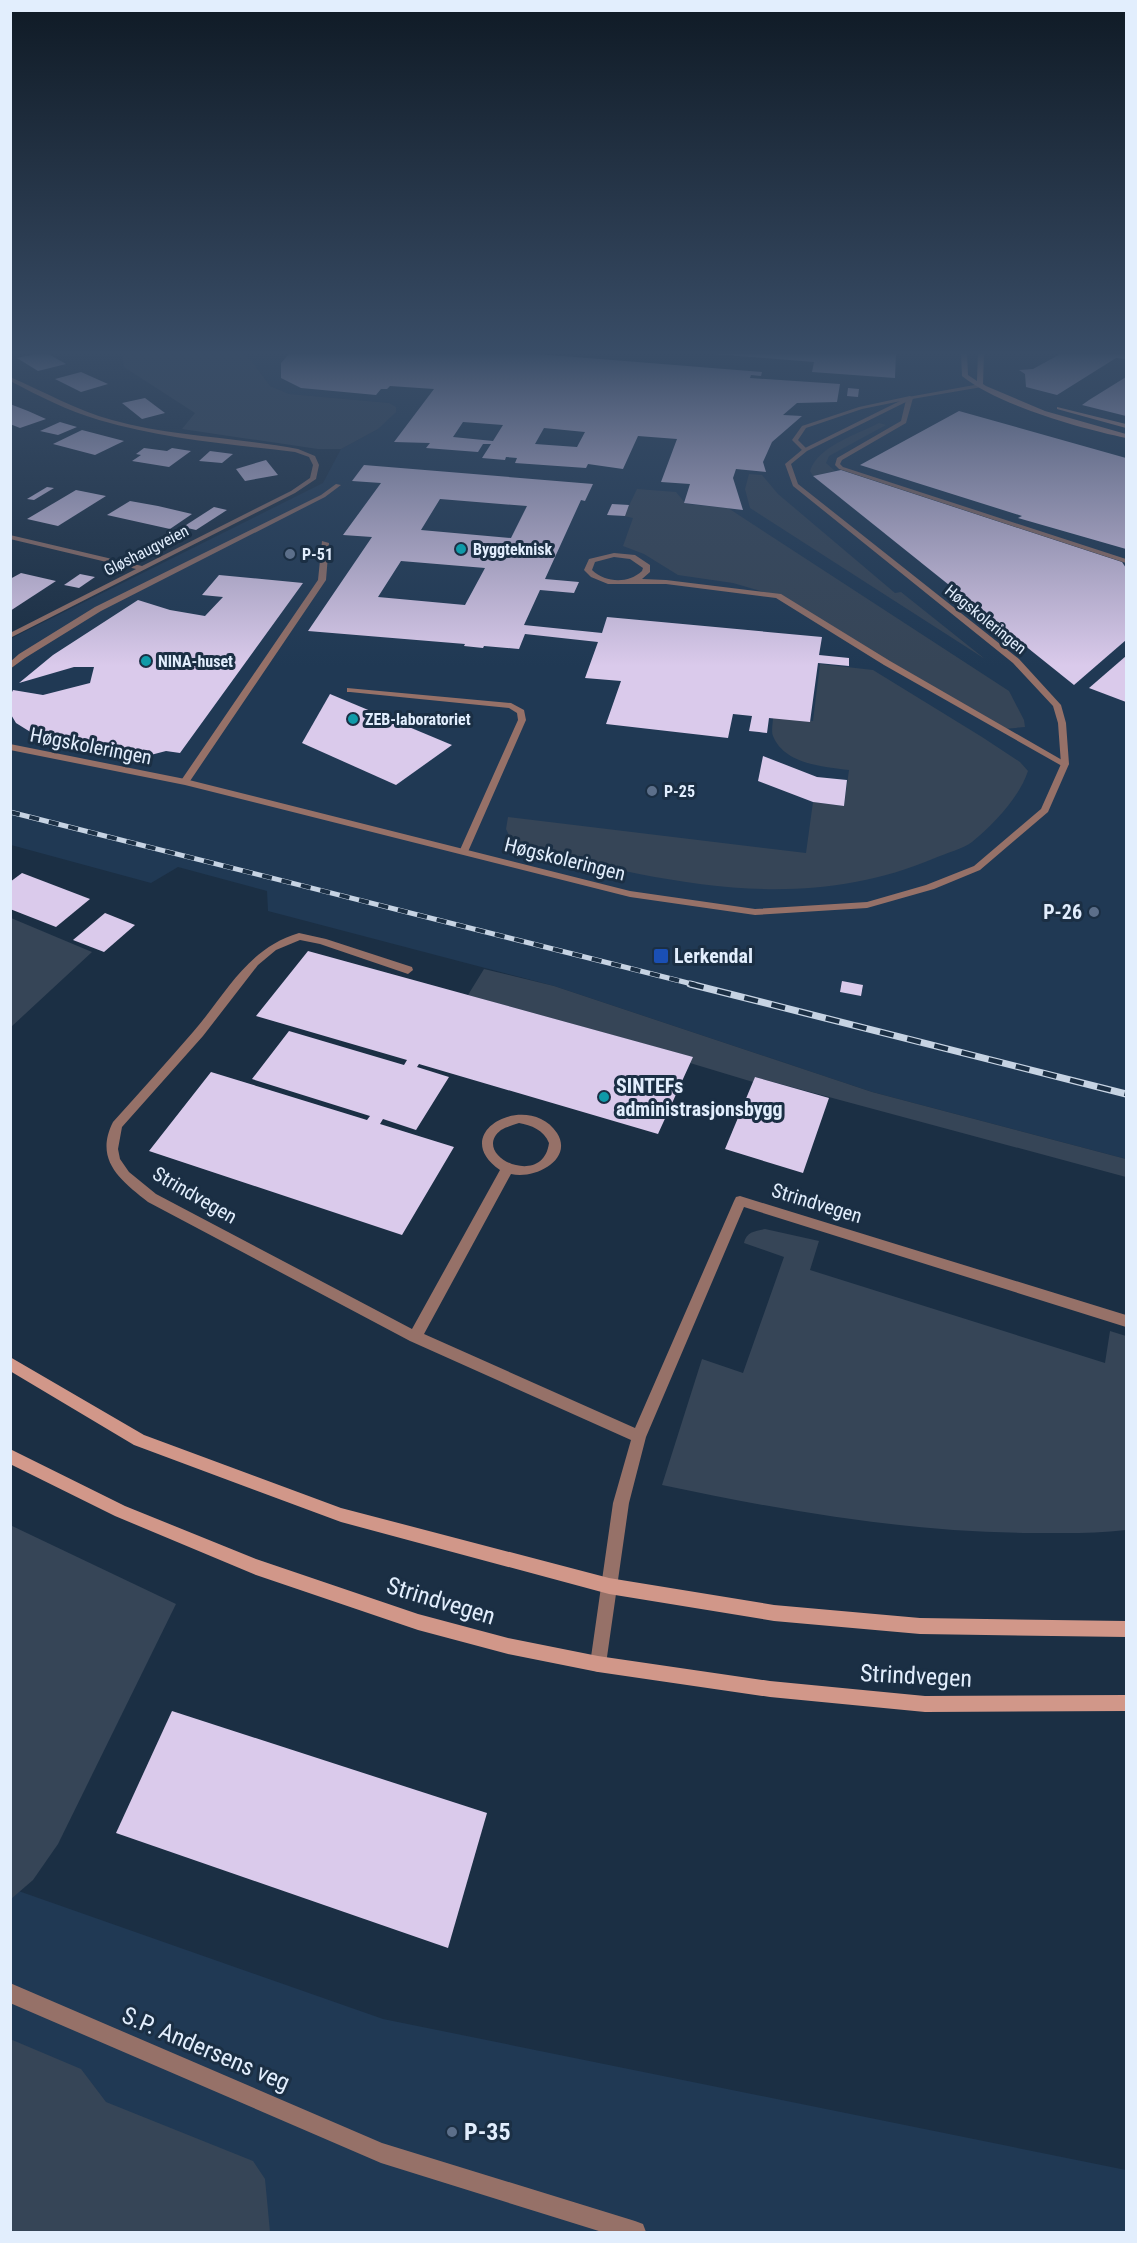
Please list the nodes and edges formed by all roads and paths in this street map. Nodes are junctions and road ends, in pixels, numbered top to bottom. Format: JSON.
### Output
{"nodes":[{"id":1,"x":312,"y":457,"type":"edge"},
{"id":2,"x":797,"y":457,"type":"edge"},
{"id":3,"x":843,"y":457,"type":"edge"},
{"id":4,"x":338,"y":485,"type":"dead end"},
{"id":5,"x":10,"y":537,"type":"edge"},
{"id":6,"x":325,"y":543,"type":"dead end"},
{"id":7,"x":1126,"y":561,"type":"edge"},
{"id":8,"x":140,"y":568,"type":"junction"},
{"id":9,"x":628,"y":581,"type":"junction"},
{"id":10,"x":10,"y":636,"type":"edge"},
{"id":11,"x":10,"y":667,"type":"edge"},
{"id":12,"x":350,"y":690,"type":"dead end"},
{"id":13,"x":10,"y":747,"type":"edge"},
{"id":14,"x":1065,"y":764,"type":"junction"},
{"id":15,"x":185,"y":782,"type":"junction"},
{"id":16,"x":464,"y":852,"type":"junction"},
{"id":17,"x":408,"y":970,"type":"dead end"},
{"id":18,"x":507,"y":1169,"type":"junction"},
{"id":19,"x":1126,"y":1321,"type":"edge"},
{"id":20,"x":415,"y":1337,"type":"junction"},
{"id":21,"x":10,"y":1363,"type":"edge"},
{"id":22,"x":639,"y":1437,"type":"junction"},
{"id":23,"x":10,"y":1456,"type":"edge"},
{"id":24,"x":609,"y":1586,"type":"junction"},
{"id":25,"x":1126,"y":1629,"type":"edge"},
{"id":26,"x":598,"y":1664,"type":"junction"},
{"id":27,"x":1126,"y":1703,"type":"edge"},
{"id":28,"x":10,"y":1993,"type":"edge"},
{"id":29,"x":635,"y":2232,"type":"edge"}],
"edges":[{"from":1,"to":8,"type":"street","name":"Gløshaugveien"},
{"from":2,"to":14,"type":"street","name":"Høgskoleringen"},
{"from":3,"to":7,"type":"street"},
{"from":4,"to":11,"type":"street"},
{"from":5,"to":8,"type":"street"},
{"from":6,"to":15,"type":"street"},
{"from":8,"to":10,"type":"street","name":"Gløshaugveien"},
{"from":9,"to":9,"type":"street"},
{"from":9,"to":14,"type":"street"},
{"from":12,"to":16,"type":"street"},
{"from":13,"to":15,"type":"street","name":"Høgskoleringen"},
{"from":14,"to":16,"type":"street","name":"Høgskoleringen"},
{"from":15,"to":16,"type":"street","name":"Høgskoleringen"},
{"from":17,"to":20,"type":"street","name":"Strindvegen"},
{"from":18,"to":18,"type":"street"},
{"from":18,"to":20,"type":"street"},
{"from":19,"to":22,"type":"street","name":"Strindvegen"},
{"from":20,"to":22,"type":"street","name":"Strindvegen"},
{"from":21,"to":24,"type":"main road"},
{"from":22,"to":24,"type":"street","name":"Strindvegen"},
{"from":23,"to":26,"type":"main road","name":"Strindvegen"},
{"from":24,"to":25,"type":"main road"},
{"from":24,"to":26,"type":"street","name":"Strindvegen"},
{"from":26,"to":27,"type":"main road","name":"Strindvegen"},
{"from":28,"to":29,"type":"street","name":"S.P. Andersens veg"}]}
